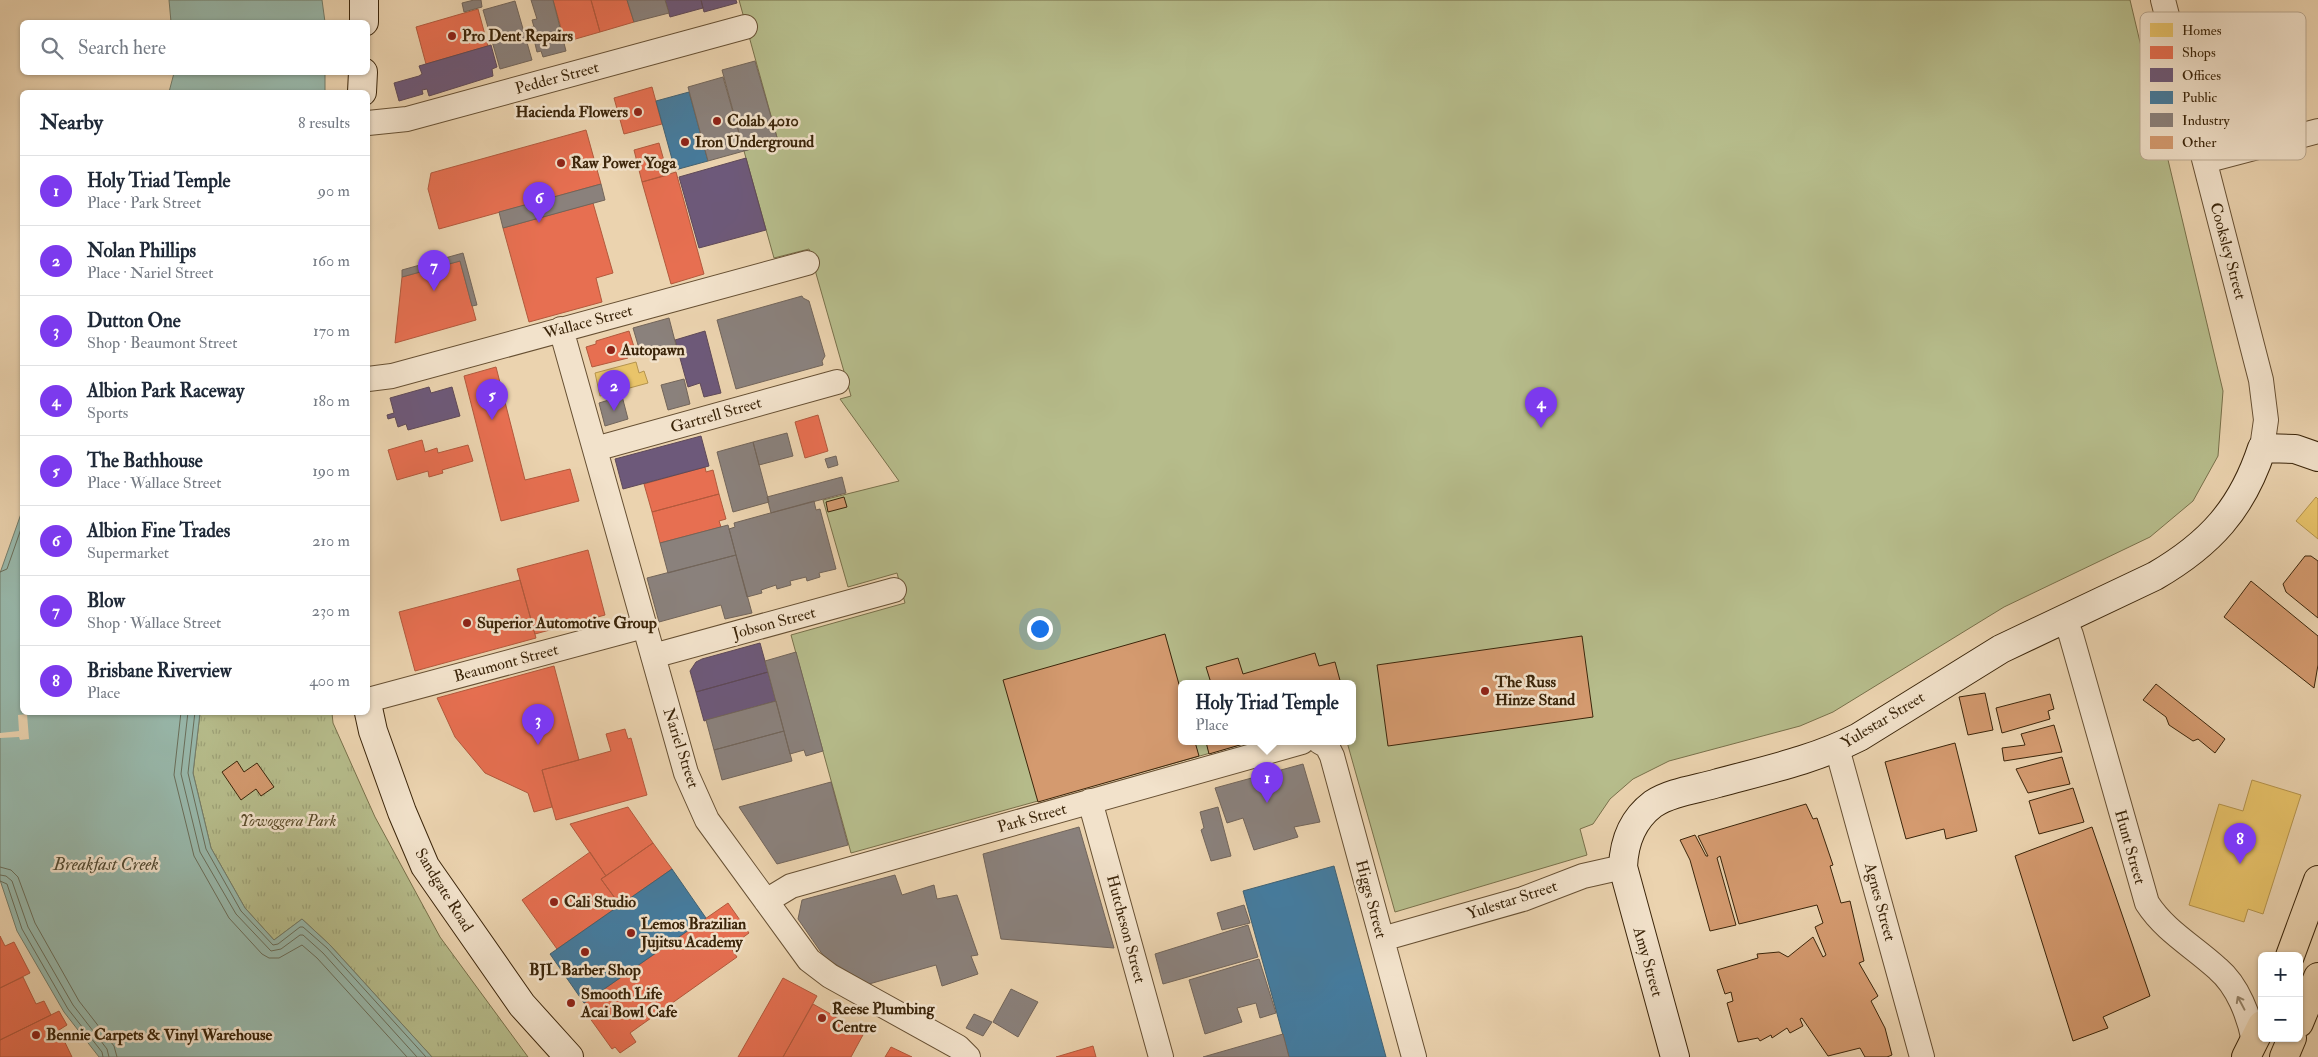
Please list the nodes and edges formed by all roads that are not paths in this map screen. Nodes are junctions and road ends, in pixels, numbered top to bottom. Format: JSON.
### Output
{"nodes":[{"id":1,"x":364,"y":0,"type":"edge"},
{"id":2,"x":364,"y":20,"type":"edge"},
{"id":3,"x":745,"y":27,"type":"dead end"},
{"id":4,"x":363,"y":75,"type":"edge"},
{"id":5,"x":362,"y":90,"type":"edge"},
{"id":6,"x":370,"y":123,"type":"edge"},
{"id":7,"x":2209,"y":160,"type":"edge"},
{"id":8,"x":2205,"y":161,"type":"joint"},
{"id":9,"x":807,"y":263,"type":"dead end"},
{"id":10,"x":561,"y":329,"type":"junction"},
{"id":11,"x":370,"y":379,"type":"edge"},
{"id":12,"x":838,"y":382,"type":"dead end"},
{"id":13,"x":2262,"y":448,"type":"junction"},
{"id":14,"x":595,"y":449,"type":"junction"},
{"id":15,"x":2318,"y":457,"type":"edge"},
{"id":16,"x":894,"y":590,"type":"dead end"},
{"id":17,"x":2064,"y":618,"type":"junction"},
{"id":18,"x":644,"y":626,"type":"junction"},
{"id":19,"x":653,"y":656,"type":"junction"},
{"id":20,"x":370,"y":699,"type":"edge"},
{"id":21,"x":370,"y":715,"type":"edge"},
{"id":22,"x":1304,"y":745,"type":"edge"},
{"id":23,"x":1319,"y":745,"type":"edge"},
{"id":24,"x":1837,"y":748,"type":"junction"},
{"id":25,"x":1090,"y":801,"type":"junction"},
{"id":26,"x":1623,"y":867,"type":"junction"},
{"id":27,"x":2318,"y":880,"type":"edge"},
{"id":28,"x":766,"y":901,"type":"junction"},
{"id":29,"x":1382,"y":939,"type":"junction"},
{"id":30,"x":2291,"y":952,"type":"edge"},
{"id":31,"x":2318,"y":977,"type":"edge"},
{"id":32,"x":522,"y":1005,"type":"junction"},
{"id":33,"x":2303,"y":1013,"type":"edge"},
{"id":34,"x":2254,"y":1041,"type":"edge"},
{"id":35,"x":2290,"y":1042,"type":"edge"},
{"id":36,"x":546,"y":1057,"type":"edge"},
{"id":37,"x":569,"y":1057,"type":"edge"},
{"id":38,"x":968,"y":1057,"type":"edge"},
{"id":39,"x":1161,"y":1057,"type":"edge"},
{"id":40,"x":1414,"y":1057,"type":"edge"},
{"id":41,"x":1675,"y":1057,"type":"edge"},
{"id":42,"x":1922,"y":1057,"type":"edge"},
{"id":43,"x":2284,"y":1057,"type":"edge"}],
"edges":[{"from":1,"to":2,"type":"street"},
{"from":3,"to":6,"type":"street","name":"Pedder Street"},
{"from":4,"to":5,"type":"street"},
{"from":7,"to":8,"type":"street"},
{"from":8,"to":13,"type":"street","name":"Cooksley Street"},
{"from":9,"to":10,"type":"street","name":"Wallace Street"},
{"from":10,"to":11,"type":"street","name":"Wallace Street"},
{"from":10,"to":14,"type":"street","name":"Nariel Street"},
{"from":12,"to":14,"type":"street","name":"Gartrell Street"},
{"from":13,"to":15,"type":"street"},
{"from":13,"to":17,"type":"street","name":"Yulestar Street"},
{"from":14,"to":18,"type":"street","name":"Nariel Street"},
{"from":16,"to":19,"type":"street","name":"Jobson Street"},
{"from":17,"to":24,"type":"street","name":"Yulestar Street"},
{"from":34,"to":17,"type":"street","name":"Hunt Street","one_way":true},
{"from":18,"to":19,"type":"street","name":"Nariel Street"},
{"from":18,"to":20,"type":"street","name":"Beaumont Street"},
{"from":19,"to":28,"type":"street","name":"Nariel Street"},
{"from":21,"to":32,"type":"street","name":"Sandgate Road"},
{"from":22,"to":25,"type":"street","name":"Park Street"},
{"from":23,"to":29,"type":"street","name":"Higgs Street"},
{"from":24,"to":26,"type":"street","name":"Yulestar Street"},
{"from":24,"to":42,"type":"street","name":"Agnes Street"},
{"from":25,"to":28,"type":"street","name":"Park Street"},
{"from":25,"to":39,"type":"street","name":"Hutcheson Street"},
{"from":26,"to":29,"type":"street","name":"Yulestar Street"},
{"from":26,"to":41,"type":"street","name":"Amy Street"},
{"from":27,"to":30,"type":"highway"},
{"from":28,"to":38,"type":"street","name":"Nariel Street"},
{"from":29,"to":40,"type":"street","name":"Higgs Street"},
{"from":31,"to":33,"type":"highway"},
{"from":32,"to":36,"type":"street","name":"Sandgate Road"},
{"from":32,"to":37,"type":"street","name":"Sandgate Road"},
{"from":35,"to":43,"type":"highway"}]}
